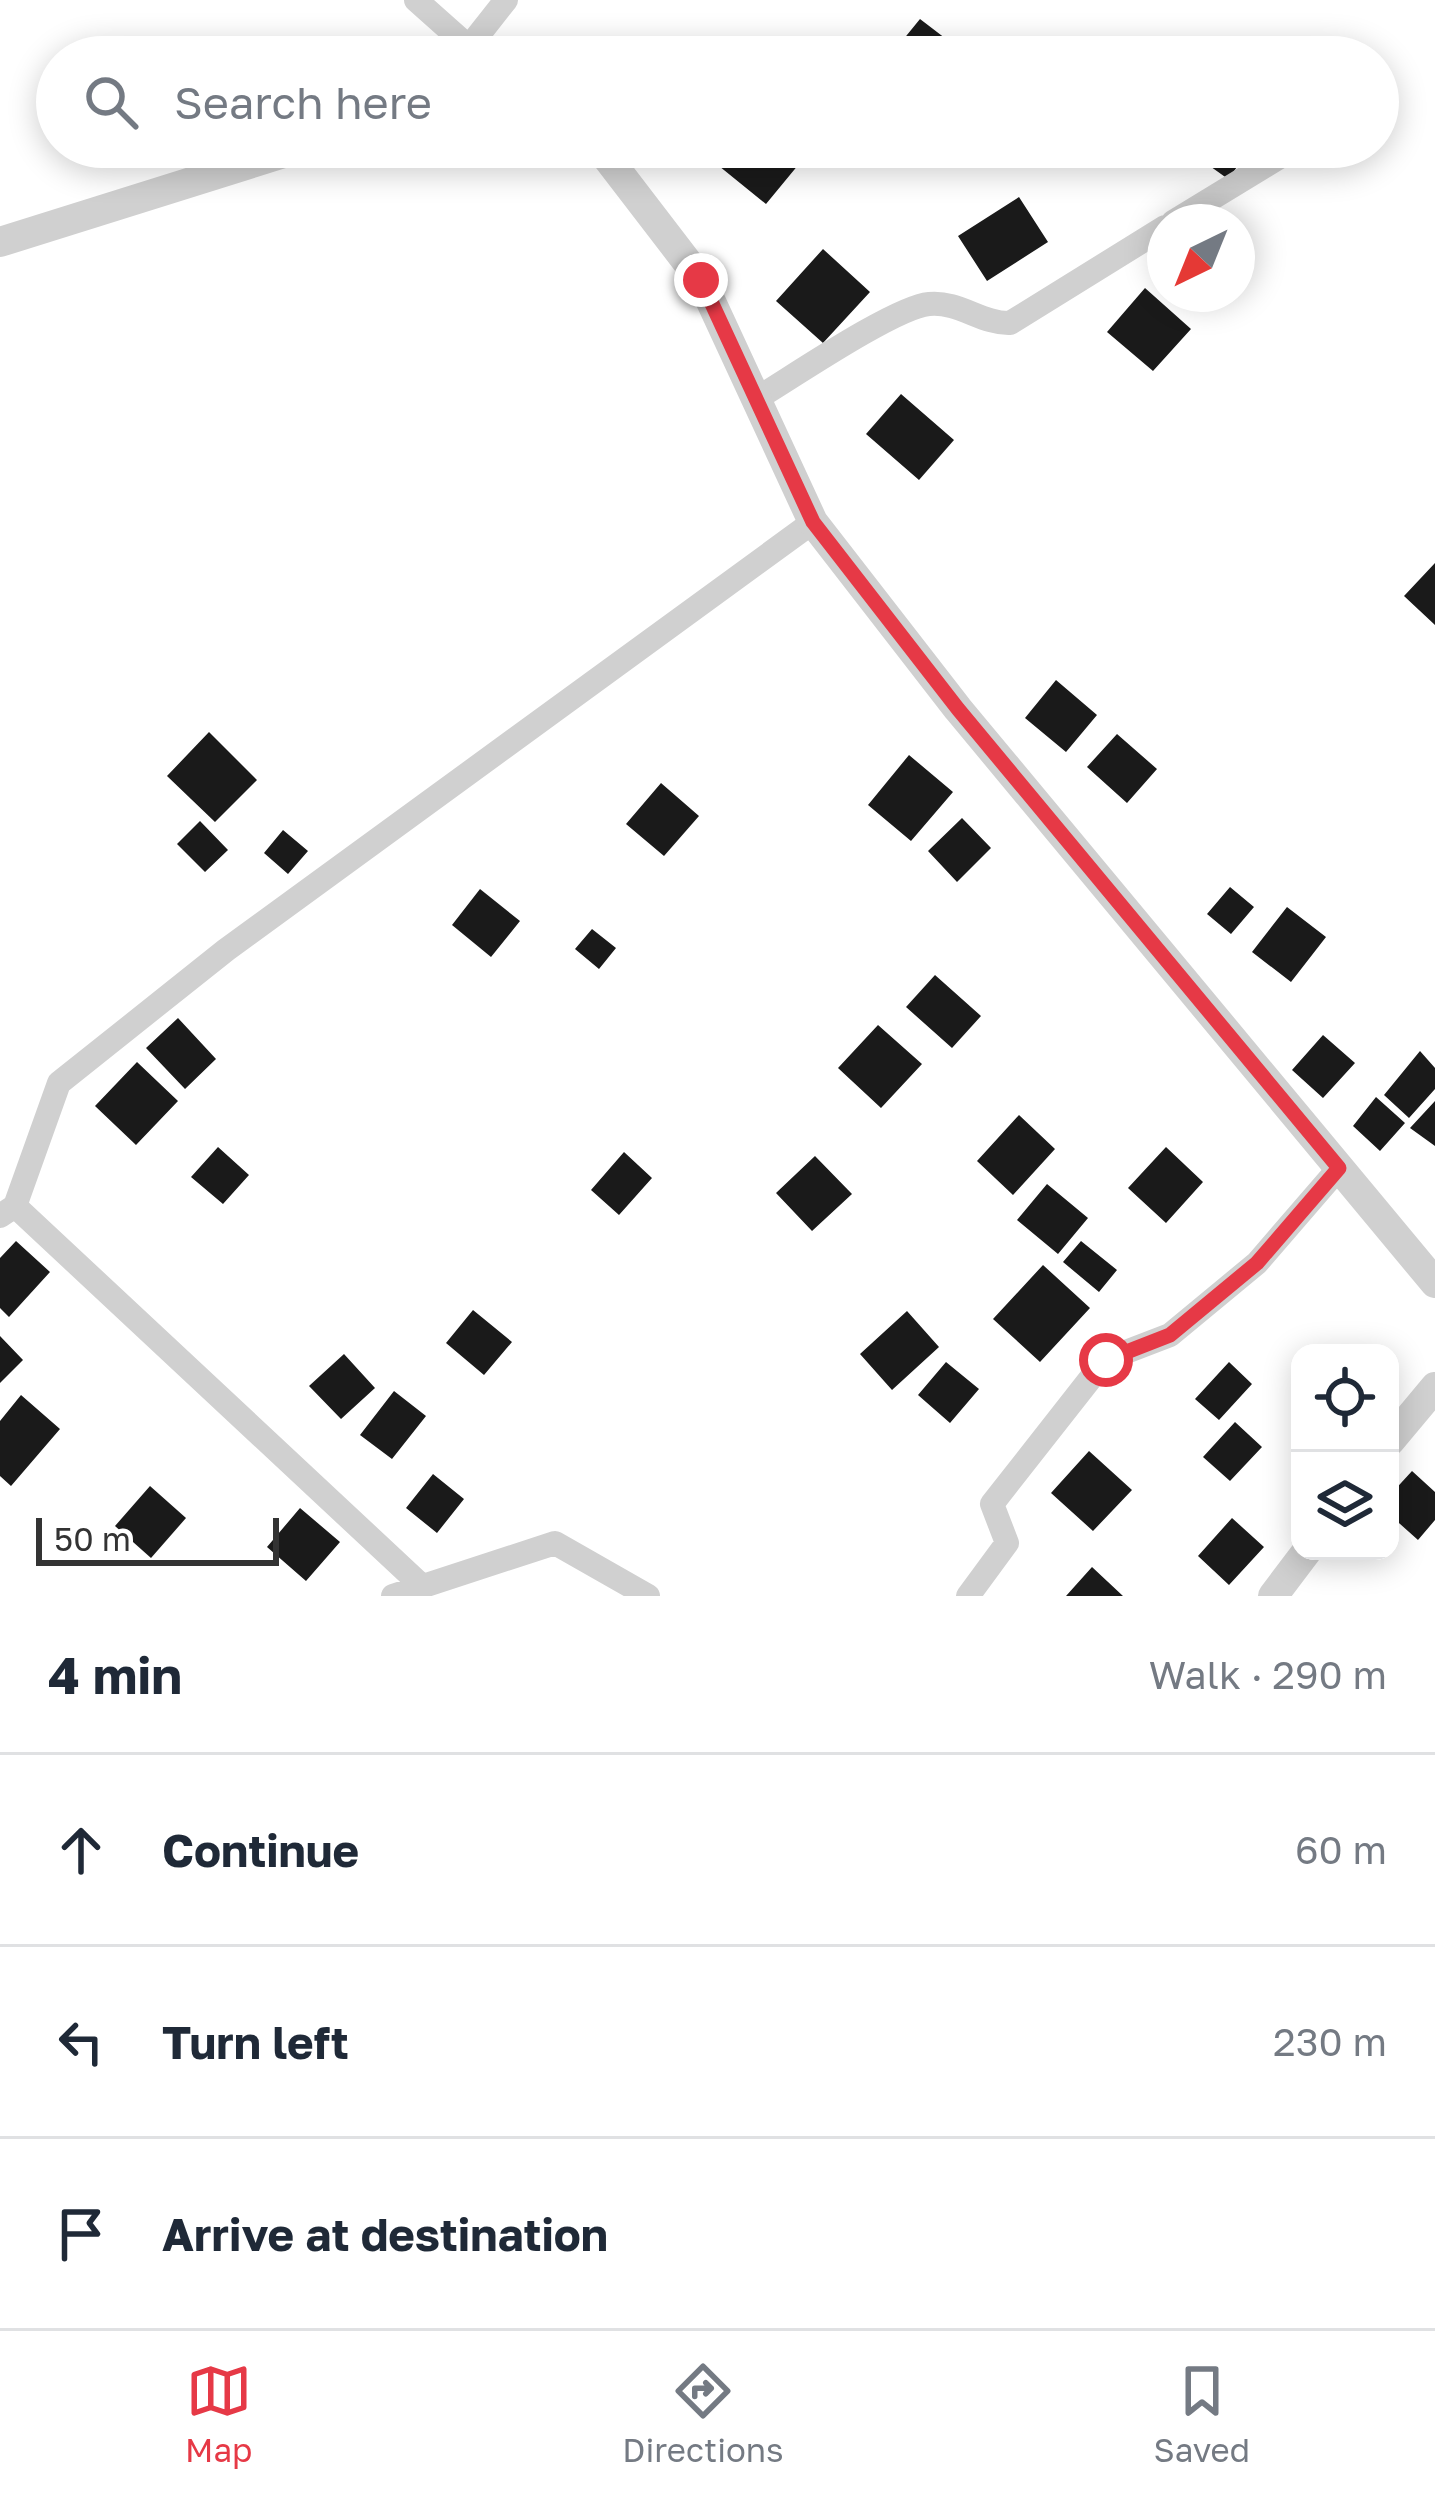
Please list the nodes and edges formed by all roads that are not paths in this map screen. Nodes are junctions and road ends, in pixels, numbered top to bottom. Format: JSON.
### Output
{"nodes":[{"id":1,"x":416,"y":0,"type":"edge"},
{"id":2,"x":506,"y":0,"type":"edge"},
{"id":3,"x":456,"y":36,"type":"edge"},
{"id":4,"x":484,"y":36,"type":"edge"},
{"id":5,"x":236,"y":168,"type":"edge"},
{"id":6,"x":614,"y":168,"type":"edge"},
{"id":7,"x":1262,"y":168,"type":"edge"},
{"id":8,"x":1203,"y":204,"type":"edge"},
{"id":9,"x":1147,"y":238,"type":"edge"},
{"id":10,"x":0,"y":242,"type":"edge"},
{"id":11,"x":756,"y":399,"type":"junction"},
{"id":12,"x":813,"y":522,"type":"junction"},
{"id":13,"x":1339,"y":1168,"type":"junction"},
{"id":14,"x":7,"y":1211,"type":"edge"},
{"id":15,"x":1435,"y":1283,"type":"edge"},
{"id":16,"x":1435,"y":1387,"type":"edge"},
{"id":17,"x":1399,"y":1430,"type":"edge"},
{"id":18,"x":1299,"y":1560,"type":"edge"},
{"id":19,"x":422,"y":1586,"type":"junction"},
{"id":20,"x":393,"y":1596,"type":"edge"},
{"id":21,"x":648,"y":1596,"type":"edge"},
{"id":22,"x":968,"y":1596,"type":"edge"},
{"id":23,"x":1273,"y":1596,"type":"edge"}],
"edges":[{"from":1,"to":3,"type":"street"},
{"from":2,"to":4,"type":"street"},
{"from":5,"to":10,"type":"street"},
{"from":6,"to":11,"type":"street"},
{"from":7,"to":8,"type":"street"},
{"from":9,"to":11,"type":"street"},
{"from":11,"to":12,"type":"street"},
{"from":12,"to":13,"type":"street"},
{"from":12,"to":14,"type":"street"},
{"from":13,"to":15,"type":"street"},
{"from":13,"to":22,"type":"street"},
{"from":14,"to":19,"type":"street"},
{"from":16,"to":17,"type":"street"},
{"from":18,"to":23,"type":"street"},
{"from":19,"to":20,"type":"street"},
{"from":19,"to":21,"type":"street"}]}
